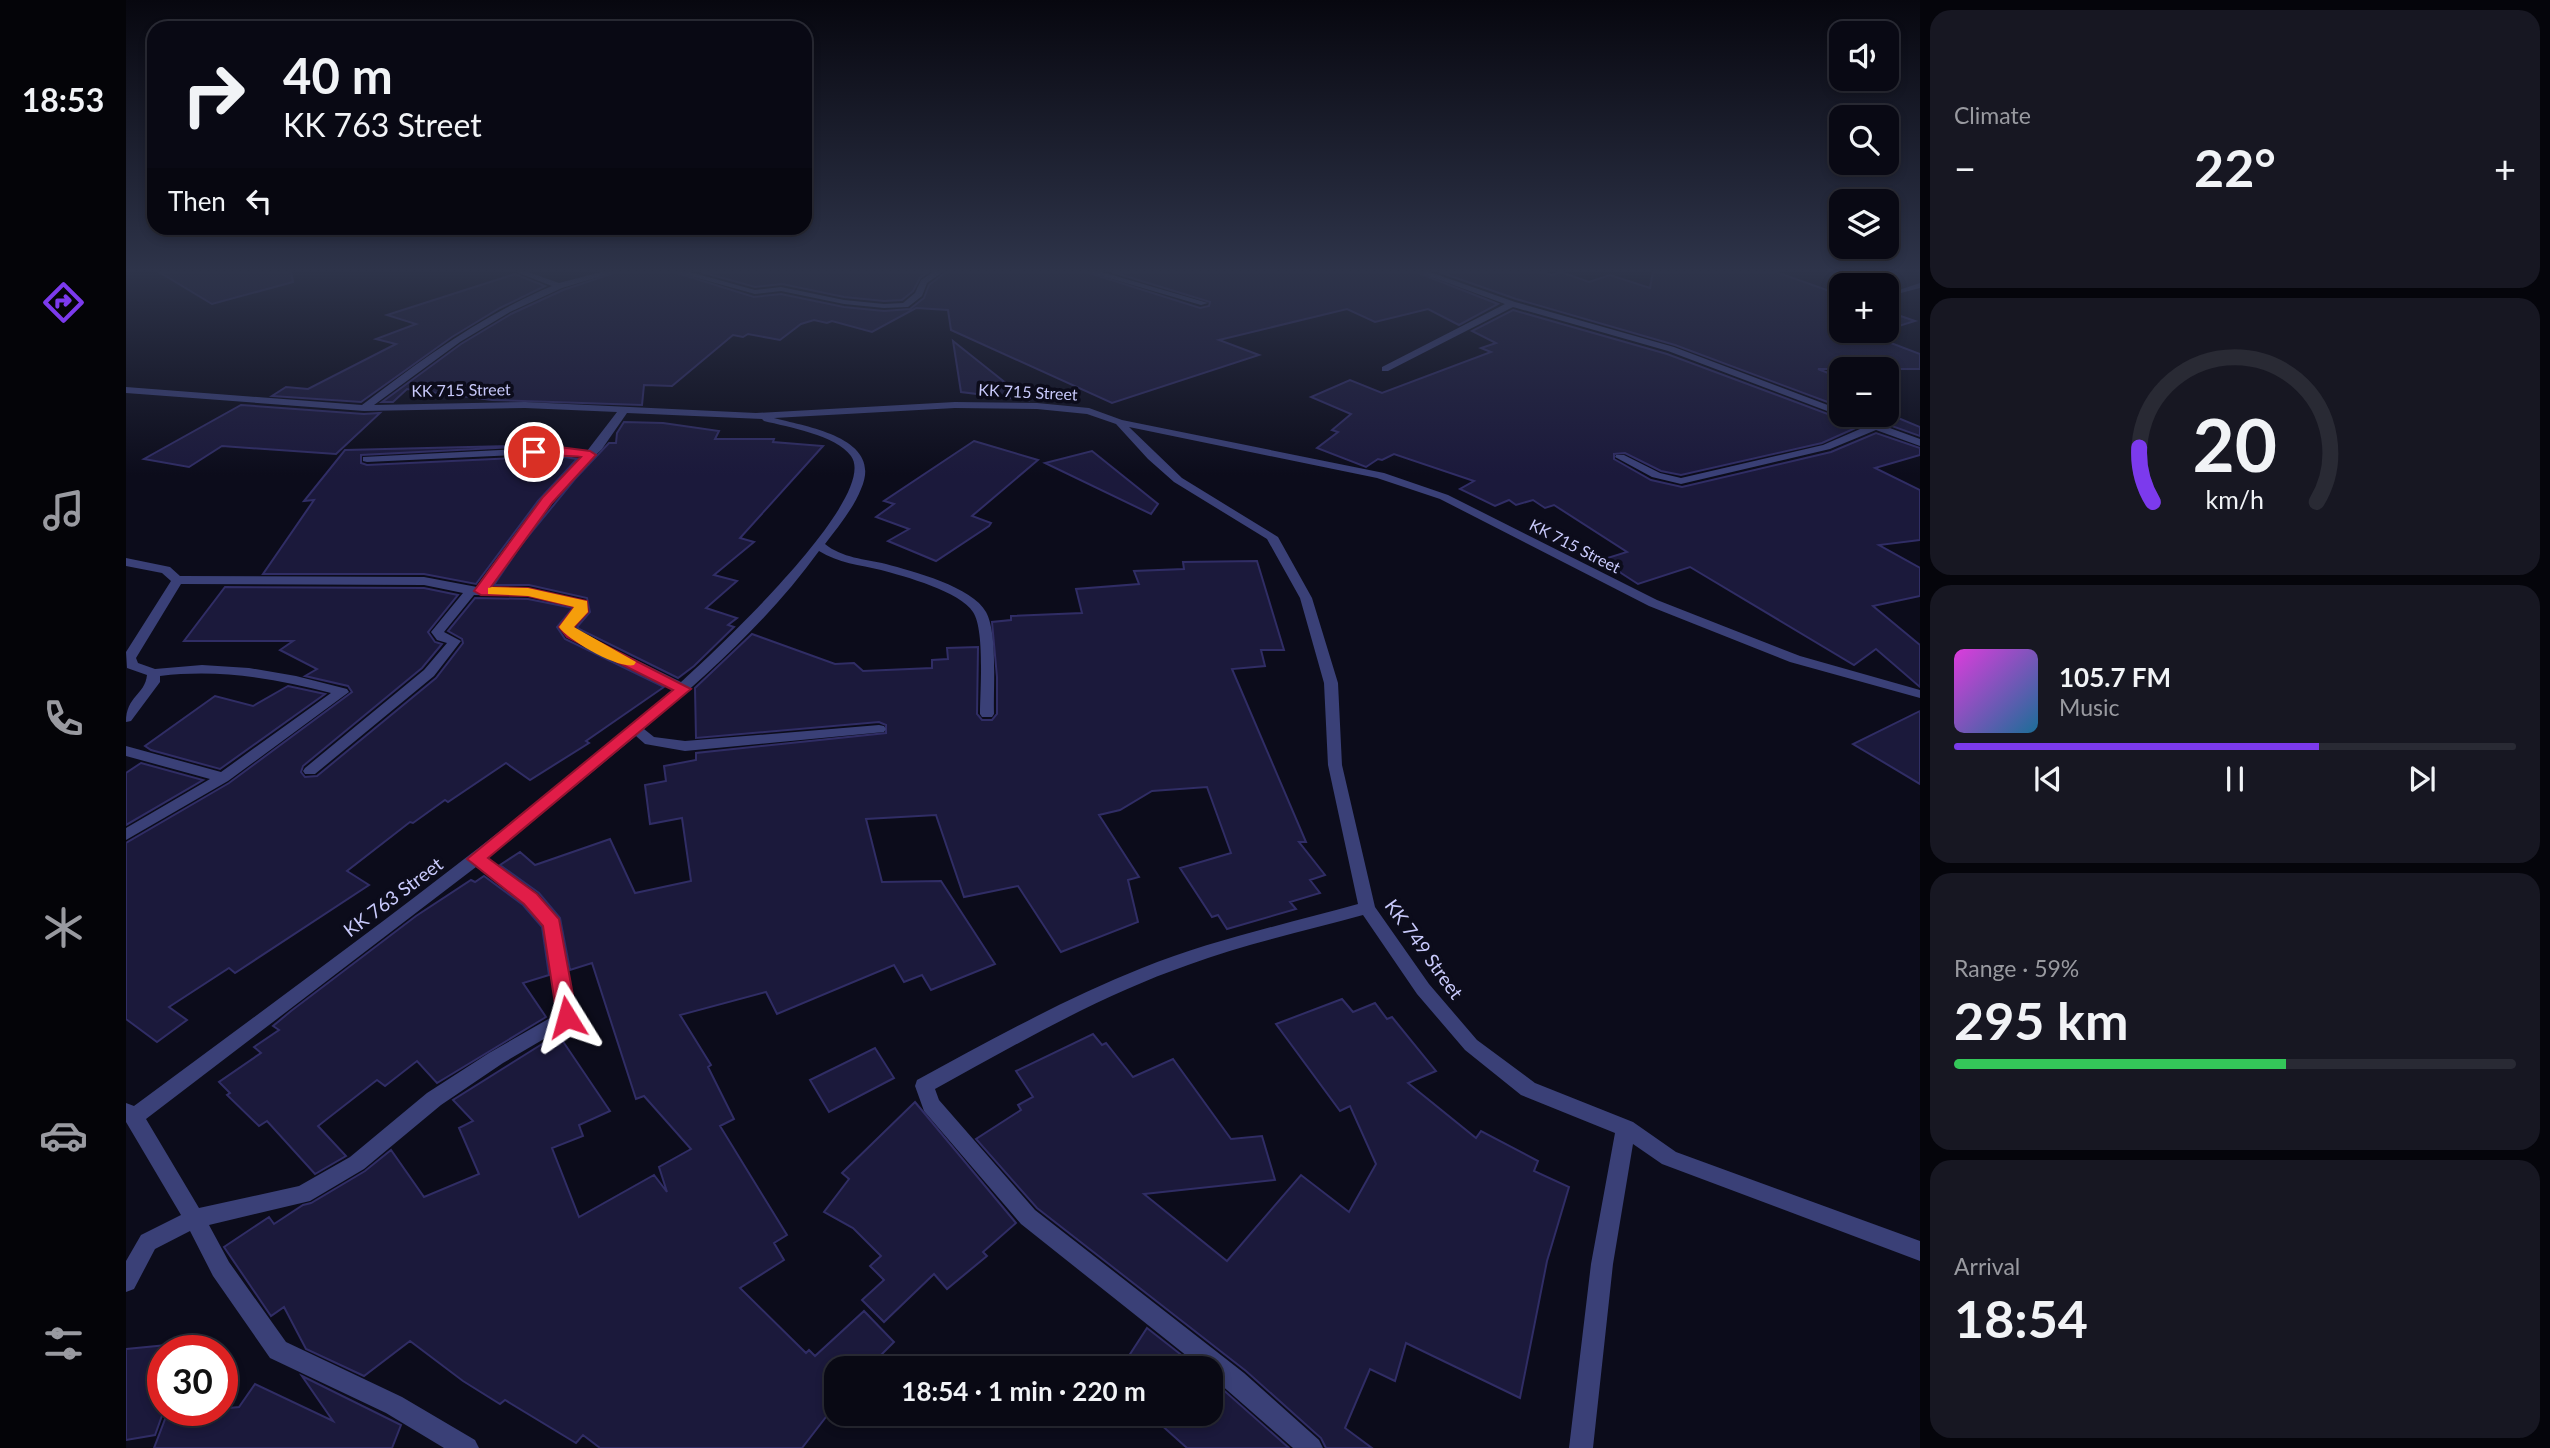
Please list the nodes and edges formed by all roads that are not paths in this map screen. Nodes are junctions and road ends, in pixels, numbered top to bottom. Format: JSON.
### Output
{"nodes":[{"id":1,"x":460,"y":340,"type":"edge"},
{"id":2,"x":1442,"y":340,"type":"edge"},
{"id":3,"x":1638,"y":340,"type":"edge"},
{"id":4,"x":1385,"y":369,"type":"dead end"},
{"id":5,"x":126,"y":390,"type":"edge"},
{"id":6,"x":364,"y":408,"type":"junction"},
{"id":7,"x":1829,"y":408,"type":"edge"},
{"id":8,"x":624,"y":410,"type":"junction"},
{"id":9,"x":756,"y":416,"type":"junction"},
{"id":10,"x":1119,"y":422,"type":"junction"},
{"id":11,"x":1874,"y":427,"type":"edge"},
{"id":12,"x":1879,"y":427,"type":"edge"},
{"id":13,"x":1920,"y":443,"type":"edge"},
{"id":14,"x":590,"y":455,"type":"junction"},
{"id":15,"x":1620,"y":457,"type":"dead end"},
{"id":16,"x":368,"y":459,"type":"dead end"},
{"id":17,"x":819,"y":545,"type":"junction"},
{"id":18,"x":126,"y":562,"type":"edge"},
{"id":19,"x":177,"y":580,"type":"junction"},
{"id":20,"x":476,"y":591,"type":"junction"},
{"id":21,"x":154,"y":673,"type":"junction"},
{"id":22,"x":684,"y":689,"type":"junction"},
{"id":23,"x":1920,"y":694,"type":"edge"},
{"id":24,"x":987,"y":715,"type":"dead end"},
{"id":25,"x":126,"y":718,"type":"edge"},
{"id":26,"x":636,"y":729,"type":"junction"},
{"id":27,"x":880,"y":729,"type":"dead end"},
{"id":28,"x":126,"y":751,"type":"edge"},
{"id":29,"x":310,"y":771,"type":"dead end"},
{"id":30,"x":223,"y":778,"type":"junction"},
{"id":31,"x":126,"y":835,"type":"edge"},
{"id":32,"x":476,"y":859,"type":"junction"},
{"id":33,"x":1367,"y":908,"type":"junction"},
{"id":34,"x":130,"y":1114,"type":"edge"},
{"id":35,"x":1626,"y":1128,"type":"junction"},
{"id":36,"x":193,"y":1219,"type":"junction"},
{"id":37,"x":1920,"y":1251,"type":"edge"},
{"id":38,"x":126,"y":1282,"type":"edge"},
{"id":39,"x":467,"y":1448,"type":"edge"},
{"id":40,"x":1311,"y":1448,"type":"edge"},
{"id":41,"x":1581,"y":1448,"type":"edge"}],
"edges":[{"from":1,"to":6,"type":"street"},
{"from":2,"to":4,"type":"street"},
{"from":3,"to":7,"type":"street"},
{"from":5,"to":6,"type":"street","name":"KK 715 Street"},
{"from":6,"to":8,"type":"street","name":"KK 715 Street"},
{"from":8,"to":9,"type":"street","name":"KK 715 Street"},
{"from":8,"to":14,"type":"street"},
{"from":9,"to":10,"type":"street","name":"KK 715 Street"},
{"from":9,"to":17,"type":"street","name":"KK 763 Street"},
{"from":10,"to":23,"type":"street","name":"KK 715 Street"},
{"from":10,"to":33,"type":"street","name":"KK 749 Street"},
{"from":11,"to":15,"type":"street"},
{"from":12,"to":13,"type":"street"},
{"from":14,"to":16,"type":"street"},
{"from":14,"to":20,"type":"street"},
{"from":17,"to":22,"type":"street","name":"KK 763 Street"},
{"from":17,"to":24,"type":"street"},
{"from":18,"to":19,"type":"street"},
{"from":19,"to":20,"type":"street"},
{"from":19,"to":21,"type":"street"},
{"from":20,"to":22,"type":"street"},
{"from":20,"to":29,"type":"street"},
{"from":21,"to":25,"type":"street"},
{"from":21,"to":30,"type":"street"},
{"from":22,"to":26,"type":"street","name":"KK 763 Street"},
{"from":26,"to":27,"type":"street"},
{"from":26,"to":32,"type":"street","name":"KK 763 Street"},
{"from":28,"to":30,"type":"street"},
{"from":30,"to":31,"type":"street"},
{"from":32,"to":34,"type":"street","name":"KK 763 Street"},
{"from":32,"to":36,"type":"street"},
{"from":33,"to":35,"type":"street","name":"KK 749 Street"},
{"from":33,"to":40,"type":"street"},
{"from":34,"to":36,"type":"street"},
{"from":35,"to":37,"type":"street","name":"KK 749 Street"},
{"from":35,"to":41,"type":"street"},
{"from":36,"to":38,"type":"street"},
{"from":36,"to":39,"type":"street"}]}
